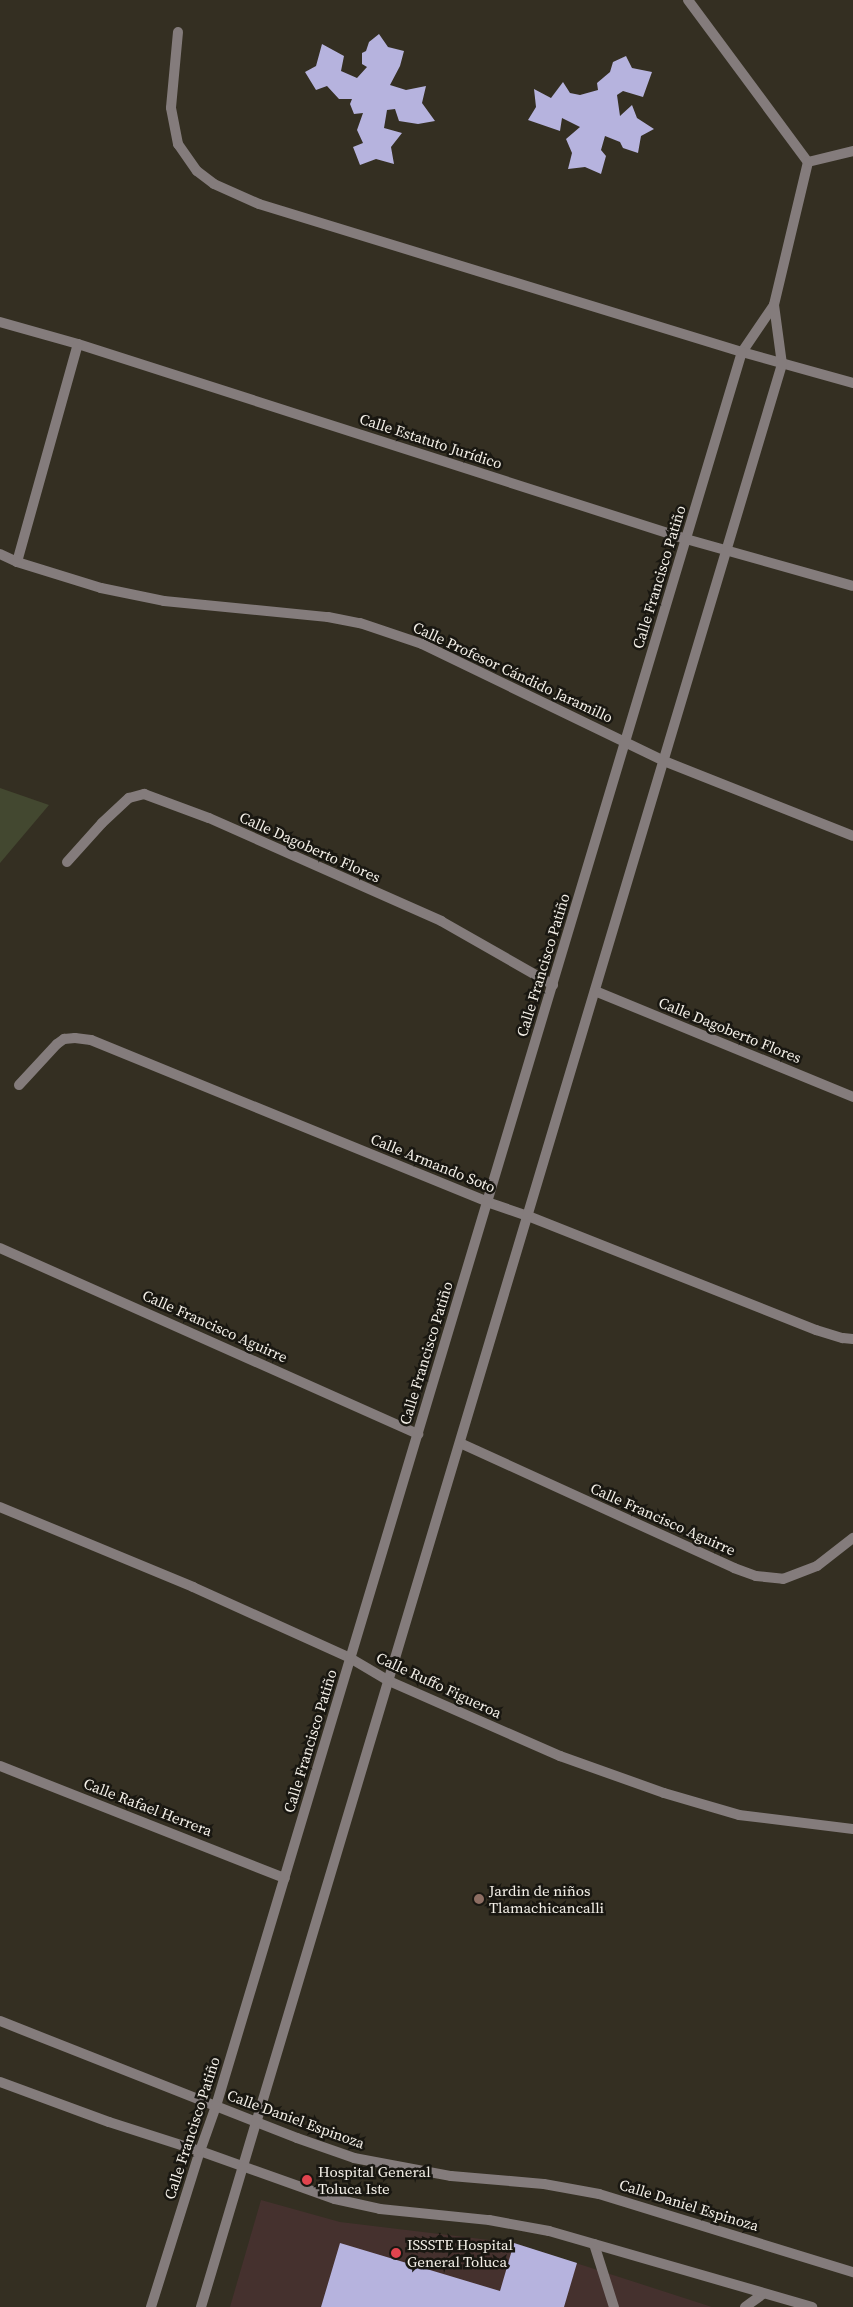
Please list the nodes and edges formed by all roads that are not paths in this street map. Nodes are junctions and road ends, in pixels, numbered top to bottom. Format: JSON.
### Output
{"nodes":[{"id":1,"x":688,"y":0,"type":"edge"},
{"id":2,"x":178,"y":32,"type":"dead end"},
{"id":3,"x":853,"y":151,"type":"edge"},
{"id":4,"x":808,"y":162,"type":"junction"},
{"id":5,"x":774,"y":305,"type":"junction"},
{"id":6,"x":0,"y":322,"type":"edge"},
{"id":7,"x":78,"y":344,"type":"junction"},
{"id":8,"x":742,"y":352,"type":"junction"},
{"id":9,"x":782,"y":364,"type":"junction"},
{"id":10,"x":853,"y":383,"type":"edge"},
{"id":11,"x":686,"y":539,"type":"junction"},
{"id":12,"x":727,"y":551,"type":"junction"},
{"id":13,"x":0,"y":554,"type":"edge"},
{"id":14,"x":17,"y":562,"type":"junction"},
{"id":15,"x":853,"y":586,"type":"edge"},
{"id":16,"x":626,"y":740,"type":"junction"},
{"id":17,"x":664,"y":761,"type":"junction"},
{"id":18,"x":853,"y":836,"type":"edge"},
{"id":19,"x":67,"y":862,"type":"dead end"},
{"id":20,"x":552,"y":985,"type":"junction"},
{"id":21,"x":595,"y":990,"type":"junction"},
{"id":22,"x":18,"y":1085,"type":"dead end"},
{"id":23,"x":853,"y":1097,"type":"edge"},
{"id":24,"x":487,"y":1202,"type":"junction"},
{"id":25,"x":528,"y":1216,"type":"junction"},
{"id":26,"x":0,"y":1248,"type":"edge"},
{"id":27,"x":853,"y":1338,"type":"edge"},
{"id":28,"x":418,"y":1434,"type":"junction"},
{"id":29,"x":460,"y":1443,"type":"junction"},
{"id":30,"x":0,"y":1507,"type":"edge"},
{"id":31,"x":853,"y":1538,"type":"edge"},
{"id":32,"x":350,"y":1658,"type":"junction"},
{"id":33,"x":389,"y":1681,"type":"junction"},
{"id":34,"x":0,"y":1766,"type":"edge"},
{"id":35,"x":853,"y":1829,"type":"edge"},
{"id":36,"x":285,"y":1878,"type":"junction"},
{"id":37,"x":0,"y":2021,"type":"edge"},
{"id":38,"x":0,"y":2082,"type":"edge"},
{"id":39,"x":216,"y":2106,"type":"junction"},
{"id":40,"x":256,"y":2123,"type":"junction"},
{"id":41,"x":200,"y":2151,"type":"junction"},
{"id":42,"x":244,"y":2168,"type":"junction"},
{"id":43,"x":594,"y":2244,"type":"junction"},
{"id":44,"x":853,"y":2272,"type":"edge"},
{"id":45,"x":763,"y":2294,"type":"junction"},
{"id":46,"x":204,"y":2305,"type":"edge"},
{"id":47,"x":151,"y":2307,"type":"edge"},
{"id":48,"x":614,"y":2307,"type":"edge"},
{"id":49,"x":745,"y":2307,"type":"edge"},
{"id":50,"x":812,"y":2307,"type":"edge"}],
"edges":[{"from":1,"to":4,"type":"street"},
{"from":2,"to":8,"type":"street"},
{"from":3,"to":4,"type":"street"},
{"from":4,"to":5,"type":"street"},
{"from":5,"to":8,"type":"street","name":"Calle Francisco Patiño"},
{"from":5,"to":9,"type":"street"},
{"from":6,"to":7,"type":"street","name":"Calle Estatuto Jurídico"},
{"from":7,"to":11,"type":"street","name":"Calle Estatuto Jurídico"},
{"from":7,"to":14,"type":"street"},
{"from":8,"to":9,"type":"street"},
{"from":8,"to":11,"type":"street","name":"Calle Francisco Patiño"},
{"from":9,"to":10,"type":"street"},
{"from":9,"to":12,"type":"street"},
{"from":11,"to":12,"type":"street","name":"Calle Estatuto Jurídico"},
{"from":11,"to":16,"type":"street","name":"Calle Francisco Patiño"},
{"from":12,"to":15,"type":"street","name":"Calle Estatuto Jurídico"},
{"from":12,"to":17,"type":"street"},
{"from":13,"to":14,"type":"street","name":"Calle Profesor Cándido Jaramillo"},
{"from":14,"to":16,"type":"street","name":"Calle Profesor Cándido Jaramillo"},
{"from":16,"to":17,"type":"street","name":"Calle Profesor Cándido Jaramillo"},
{"from":16,"to":20,"type":"street","name":"Calle Francisco Patiño"},
{"from":17,"to":18,"type":"street","name":"Calle Profesor Cándido Jaramillo"},
{"from":17,"to":21,"type":"street"},
{"from":19,"to":20,"type":"street","name":"Calle Dagoberto Flores"},
{"from":20,"to":24,"type":"street","name":"Calle Francisco Patiño"},
{"from":21,"to":23,"type":"street","name":"Calle Dagoberto Flores"},
{"from":21,"to":25,"type":"street"},
{"from":22,"to":24,"type":"street","name":"Calle Armando Soto"},
{"from":24,"to":25,"type":"street","name":"Calle Armando Soto"},
{"from":24,"to":28,"type":"street","name":"Calle Francisco Patiño"},
{"from":25,"to":27,"type":"street","name":"Calle Armando Soto"},
{"from":25,"to":29,"type":"street"},
{"from":26,"to":28,"type":"street","name":"Calle Francisco Aguirre"},
{"from":28,"to":32,"type":"street","name":"Calle Francisco Patiño"},
{"from":29,"to":31,"type":"street","name":"Calle Francisco Aguirre"},
{"from":29,"to":33,"type":"street"},
{"from":30,"to":32,"type":"street","name":"Calle Ruffo Figueroa"},
{"from":32,"to":33,"type":"street","name":"Calle Ruffo Figueroa"},
{"from":32,"to":36,"type":"street","name":"Calle Francisco Patiño"},
{"from":33,"to":35,"type":"street","name":"Calle Ruffo Figueroa"},
{"from":33,"to":40,"type":"street"},
{"from":34,"to":36,"type":"street","name":"Calle Rafael Herrera"},
{"from":36,"to":39,"type":"street","name":"Calle Francisco Patiño"},
{"from":37,"to":39,"type":"street","name":"Calle Daniel Espinoza"},
{"from":38,"to":41,"type":"street"},
{"from":39,"to":40,"type":"street","name":"Calle Daniel Espinoza"},
{"from":39,"to":41,"type":"street","name":"Calle Francisco Patiño"},
{"from":40,"to":42,"type":"street"},
{"from":40,"to":44,"type":"street","name":"Calle Daniel Espinoza"},
{"from":41,"to":42,"type":"street"},
{"from":41,"to":47,"type":"street","name":"Calle Francisco Patiño"},
{"from":42,"to":43,"type":"street"},
{"from":42,"to":46,"type":"street"},
{"from":43,"to":45,"type":"street"},
{"from":43,"to":48,"type":"street"},
{"from":45,"to":49,"type":"street"},
{"from":45,"to":50,"type":"street"}]}
